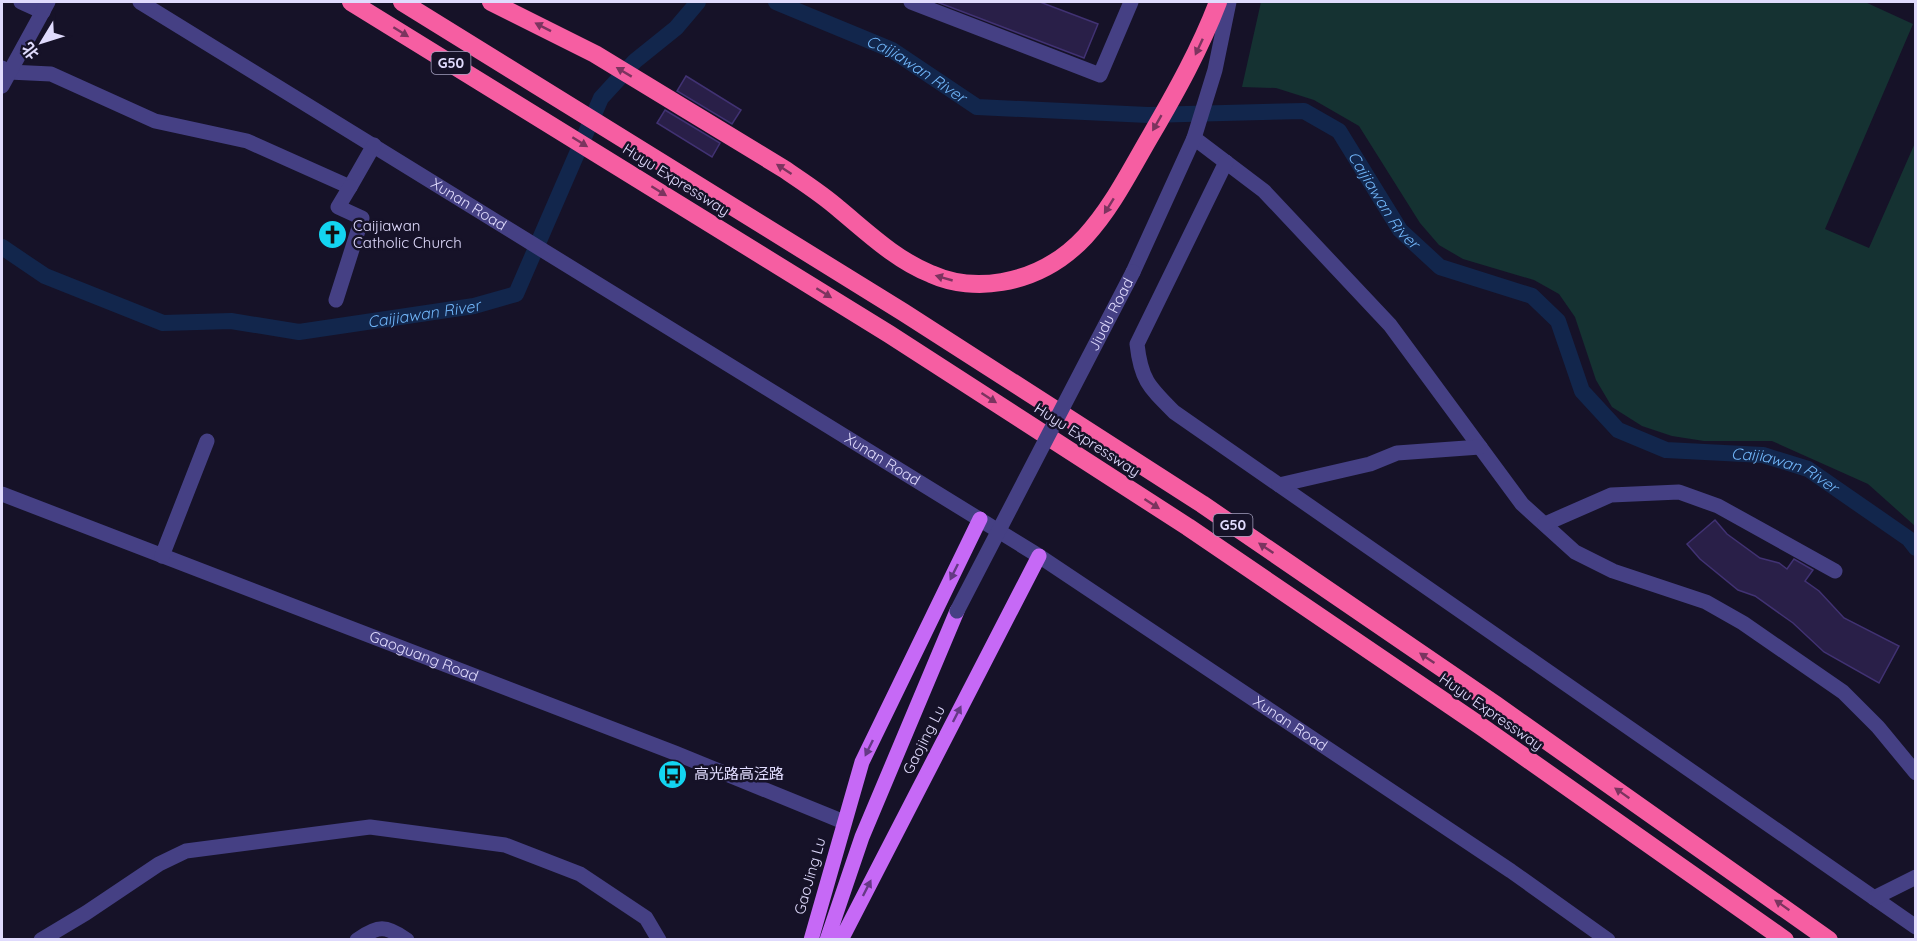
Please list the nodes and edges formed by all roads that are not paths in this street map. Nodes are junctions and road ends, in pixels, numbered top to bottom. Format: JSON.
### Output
{"nodes":[{"id":1,"x":21,"y":2,"type":"edge"},
{"id":2,"x":140,"y":2,"type":"edge"},
{"id":3,"x":351,"y":2,"type":"edge"},
{"id":4,"x":402,"y":2,"type":"edge"},
{"id":5,"x":408,"y":2,"type":"edge"},
{"id":6,"x":491,"y":2,"type":"edge"},
{"id":7,"x":911,"y":2,"type":"edge"},
{"id":8,"x":1131,"y":2,"type":"edge"},
{"id":9,"x":1218,"y":2,"type":"edge"},
{"id":10,"x":1229,"y":2,"type":"edge"},
{"id":11,"x":46,"y":7,"type":"edge"},
{"id":12,"x":5,"y":70,"type":"edge"},
{"id":13,"x":2,"y":86,"type":"edge"},
{"id":14,"x":560,"y":99,"type":"junction"},
{"id":15,"x":1194,"y":138,"type":"junction"},
{"id":16,"x":374,"y":145,"type":"junction"},
{"id":17,"x":1226,"y":162,"type":"junction"},
{"id":18,"x":350,"y":187,"type":"junction"},
{"id":19,"x":336,"y":300,"type":"dead end"},
{"id":20,"x":207,"y":441,"type":"dead end"},
{"id":21,"x":1480,"y":447,"type":"junction"},
{"id":22,"x":1279,"y":485,"type":"junction"},
{"id":23,"x":2,"y":494,"type":"edge"},
{"id":24,"x":980,"y":519,"type":"junction"},
{"id":25,"x":1545,"y":524,"type":"junction"},
{"id":26,"x":162,"y":556,"type":"junction"},
{"id":27,"x":1040,"y":556,"type":"junction"},
{"id":28,"x":1835,"y":571,"type":"dead end"},
{"id":29,"x":957,"y":611,"type":"joint"},
{"id":30,"x":1427,"y":690,"type":"junction"},
{"id":31,"x":1916,"y":773,"type":"edge"},
{"id":32,"x":844,"y":822,"type":"junction"},
{"id":33,"x":1916,"y":877,"type":"edge"},
{"id":34,"x":1874,"y":898,"type":"junction"},
{"id":35,"x":1916,"y":927,"type":"edge"},
{"id":36,"x":41,"y":939,"type":"edge"},
{"id":37,"x":357,"y":939,"type":"edge"},
{"id":38,"x":407,"y":939,"type":"edge"},
{"id":39,"x":659,"y":939,"type":"edge"},
{"id":40,"x":811,"y":939,"type":"edge"},
{"id":41,"x":827,"y":939,"type":"edge"},
{"id":42,"x":841,"y":939,"type":"edge"},
{"id":43,"x":1608,"y":939,"type":"edge"},
{"id":44,"x":1777,"y":939,"type":"edge"},
{"id":45,"x":1785,"y":939,"type":"edge"},
{"id":46,"x":1829,"y":939,"type":"edge"}],
"edges":[{"from":1,"to":11,"type":"street"},
{"from":2,"to":16,"type":"street","name":"Xunan Road"},
{"from":3,"to":30,"type":"highway","name":"Huyu Expressway","number":"G50","one_way":true},
{"from":4,"to":14,"type":"highway","name":"Huyu Expressway","number":"G50"},
{"from":5,"to":14,"type":"highway"},
{"from":9,"to":6,"type":"highway","one_way":true},
{"from":7,"to":8,"type":"street"},
{"from":10,"to":15,"type":"street","name":"Jiudu Road"},
{"from":11,"to":12,"type":"street"},
{"from":12,"to":13,"type":"street"},
{"from":12,"to":18,"type":"street"},
{"from":46,"to":14,"type":"highway","name":"Huyu Expressway","number":"G50","one_way":true},
{"from":15,"to":17,"type":"street"},
{"from":15,"to":29,"type":"street","name":"Jiudu Road","bridge":true},
{"from":16,"to":18,"type":"street"},
{"from":16,"to":24,"type":"street","name":"Xunan Road"},
{"from":17,"to":21,"type":"street"},
{"from":17,"to":22,"type":"street"},
{"from":18,"to":19,"type":"street"},
{"from":20,"to":26,"type":"street"},
{"from":21,"to":22,"type":"street"},
{"from":21,"to":25,"type":"street"},
{"from":22,"to":34,"type":"street"},
{"from":23,"to":26,"type":"street","name":"Gaoguang Road"},
{"from":24,"to":27,"type":"street","name":"Xunan Road"},
{"from":24,"to":32,"type":"main road","name":"GaoJing Lu","one_way":true},
{"from":25,"to":28,"type":"street"},
{"from":25,"to":31,"type":"street"},
{"from":26,"to":32,"type":"street","name":"Gaoguang Road"},
{"from":42,"to":27,"type":"main road","name":"Gaojing Lu","one_way":true},
{"from":27,"to":43,"type":"street","name":"Xunan Road"},
{"from":29,"to":41,"type":"main road","name":"Gaojing Lu"},
{"from":30,"to":44,"type":"highway"},
{"from":30,"to":45,"type":"highway","name":"Huyu Expressway","number":"G50"},
{"from":32,"to":40,"type":"main road","name":"GaoJing Lu"},
{"from":33,"to":34,"type":"street"},
{"from":34,"to":35,"type":"street"},
{"from":36,"to":39,"type":"street"},
{"from":37,"to":38,"type":"street"}]}
